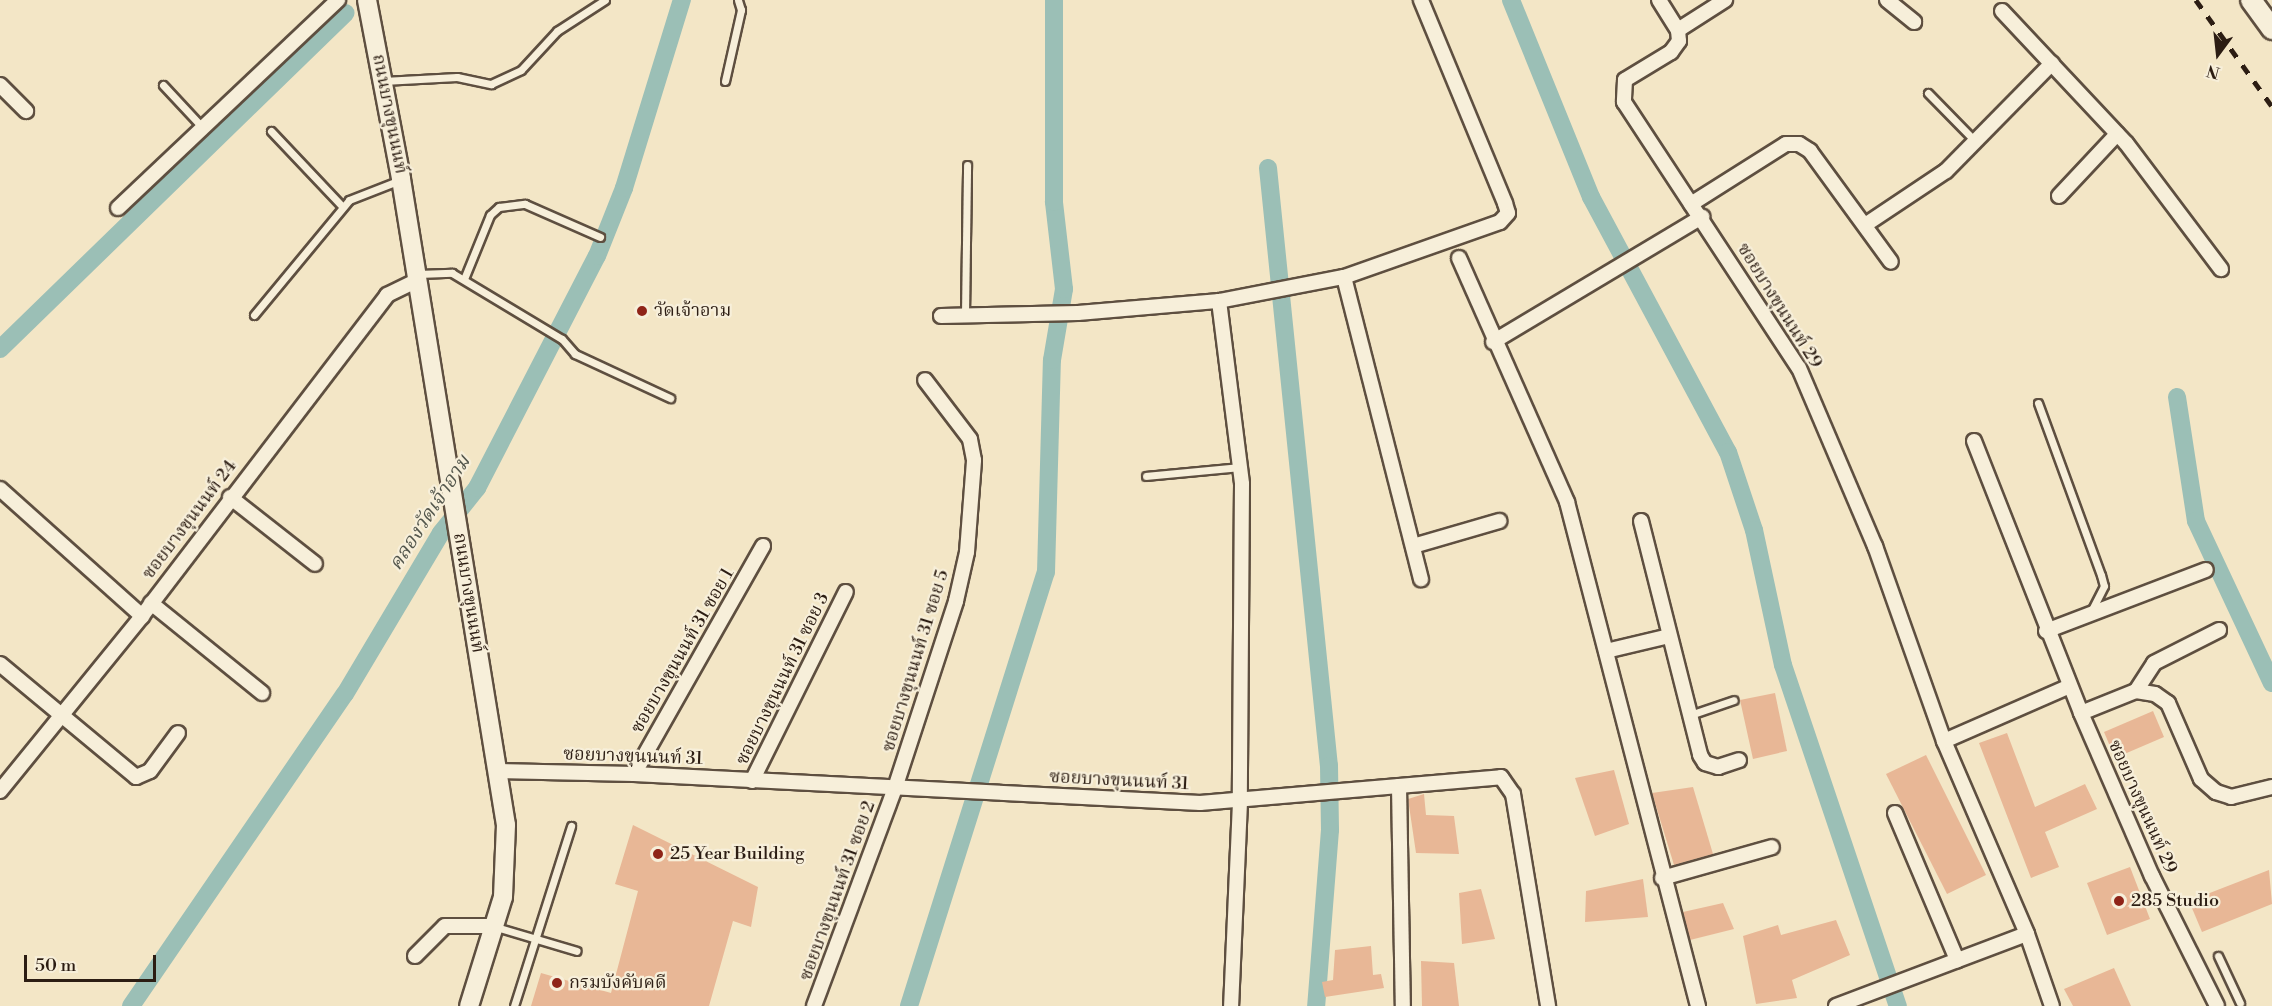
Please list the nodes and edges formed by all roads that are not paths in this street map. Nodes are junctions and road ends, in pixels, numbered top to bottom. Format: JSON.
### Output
{"nodes":[{"id":1,"x":338,"y":0,"type":"edge"},
{"id":2,"x":367,"y":0,"type":"edge"},
{"id":3,"x":605,"y":0,"type":"edge"},
{"id":4,"x":738,"y":0,"type":"edge"},
{"id":5,"x":1421,"y":0,"type":"edge"},
{"id":6,"x":1659,"y":0,"type":"edge"},
{"id":7,"x":1725,"y":0,"type":"edge"},
{"id":8,"x":1887,"y":0,"type":"edge"},
{"id":9,"x":2251,"y":0,"type":"edge"},
{"id":10,"x":2002,"y":11,"type":"dead end"},
{"id":11,"x":1914,"y":22,"type":"dead end"},
{"id":12,"x":2272,"y":29,"type":"edge"},
{"id":13,"x":1678,"y":30,"type":"junction"},
{"id":14,"x":2052,"y":63,"type":"junction"},
{"id":15,"x":383,"y":81,"type":"junction"},
{"id":16,"x":725,"y":81,"type":"dead end"},
{"id":17,"x":0,"y":84,"type":"edge"},
{"id":18,"x":163,"y":85,"type":"dead end"},
{"id":19,"x":1928,"y":93,"type":"dead end"},
{"id":20,"x":26,"y":111,"type":"dead end"},
{"id":21,"x":203,"y":128,"type":"junction"},
{"id":22,"x":271,"y":131,"type":"dead end"},
{"id":23,"x":2117,"y":134,"type":"junction"},
{"id":24,"x":1975,"y":141,"type":"junction"},
{"id":25,"x":967,"y":165,"type":"dead end"},
{"id":26,"x":401,"y":179,"type":"junction"},
{"id":27,"x":2059,"y":196,"type":"dead end"},
{"id":28,"x":1691,"y":204,"type":"junction"},
{"id":29,"x":342,"y":206,"type":"junction"},
{"id":30,"x":118,"y":208,"type":"dead end"},
{"id":31,"x":1702,"y":217,"type":"junction"},
{"id":32,"x":1865,"y":225,"type":"junction"},
{"id":33,"x":600,"y":237,"type":"dead end"},
{"id":34,"x":1459,"y":258,"type":"dead end"},
{"id":35,"x":1891,"y":262,"type":"dead end"},
{"id":36,"x":2221,"y":269,"type":"dead end"},
{"id":37,"x":1344,"y":277,"type":"junction"},
{"id":38,"x":416,"y":278,"type":"junction"},
{"id":39,"x":464,"y":279,"type":"junction"},
{"id":40,"x":1219,"y":300,"type":"junction"},
{"id":41,"x":254,"y":315,"type":"dead end"},
{"id":42,"x":965,"y":315,"type":"junction"},
{"id":43,"x":941,"y":316,"type":"dead end"},
{"id":44,"x":1493,"y":342,"type":"junction"},
{"id":45,"x":925,"y":380,"type":"dead end"},
{"id":46,"x":670,"y":398,"type":"dead end"},
{"id":47,"x":2038,"y":403,"type":"dead end"},
{"id":48,"x":1974,"y":441,"type":"dead end"},
{"id":49,"x":1240,"y":467,"type":"junction"},
{"id":50,"x":1146,"y":476,"type":"dead end"},
{"id":51,"x":0,"y":489,"type":"edge"},
{"id":52,"x":230,"y":497,"type":"junction"},
{"id":53,"x":1499,"y":521,"type":"dead end"},
{"id":54,"x":1641,"y":521,"type":"dead end"},
{"id":55,"x":763,"y":546,"type":"dead end"},
{"id":56,"x":1413,"y":546,"type":"junction"},
{"id":57,"x":315,"y":564,"type":"dead end"},
{"id":58,"x":2206,"y":570,"type":"dead end"},
{"id":59,"x":1421,"y":579,"type":"dead end"},
{"id":60,"x":846,"y":592,"type":"dead end"},
{"id":61,"x":151,"y":603,"type":"junction"},
{"id":62,"x":2091,"y":612,"type":"junction"},
{"id":63,"x":142,"y":616,"type":"junction"},
{"id":64,"x":2219,"y":630,"type":"dead end"},
{"id":65,"x":2046,"y":631,"type":"junction"},
{"id":66,"x":1669,"y":636,"type":"junction"},
{"id":67,"x":1606,"y":651,"type":"junction"},
{"id":68,"x":0,"y":664,"type":"edge"},
{"id":69,"x":2070,"y":686,"type":"junction"},
{"id":70,"x":2136,"y":691,"type":"junction"},
{"id":71,"x":262,"y":693,"type":"dead end"},
{"id":72,"x":1734,"y":700,"type":"dead end"},
{"id":73,"x":2080,"y":714,"type":"junction"},
{"id":74,"x":1690,"y":715,"type":"junction"},
{"id":75,"x":61,"y":717,"type":"junction"},
{"id":76,"x":178,"y":733,"type":"dead end"},
{"id":77,"x":1944,"y":741,"type":"junction"},
{"id":78,"x":1738,"y":760,"type":"dead end"},
{"id":79,"x":497,"y":771,"type":"junction"},
{"id":80,"x":634,"y":774,"type":"junction"},
{"id":81,"x":752,"y":781,"type":"junction"},
{"id":82,"x":1399,"y":786,"type":"junction"},
{"id":83,"x":2272,"y":787,"type":"edge"},
{"id":84,"x":895,"y":788,"type":"junction"},
{"id":85,"x":0,"y":790,"type":"edge"},
{"id":86,"x":1240,"y":802,"type":"junction"},
{"id":87,"x":1895,"y":813,"type":"dead end"},
{"id":88,"x":571,"y":826,"type":"dead end"},
{"id":89,"x":1772,"y":847,"type":"dead end"},
{"id":90,"x":1662,"y":878,"type":"junction"},
{"id":91,"x":495,"y":926,"type":"junction"},
{"id":92,"x":2027,"y":934,"type":"junction"},
{"id":93,"x":535,"y":937,"type":"junction"},
{"id":94,"x":577,"y":951,"type":"dead end"},
{"id":95,"x":415,"y":956,"type":"dead end"},
{"id":96,"x":2218,"y":956,"type":"dead end"},
{"id":97,"x":1958,"y":960,"type":"junction"},
{"id":98,"x":2239,"y":1005,"type":"edge"},
{"id":99,"x":469,"y":1006,"type":"edge"},
{"id":100,"x":514,"y":1006,"type":"edge"},
{"id":101,"x":814,"y":1006,"type":"edge"},
{"id":102,"x":1231,"y":1006,"type":"edge"},
{"id":103,"x":1403,"y":1006,"type":"edge"},
{"id":104,"x":1548,"y":1006,"type":"edge"},
{"id":105,"x":1698,"y":1006,"type":"edge"},
{"id":106,"x":1836,"y":1006,"type":"edge"},
{"id":107,"x":2052,"y":1006,"type":"edge"},
{"id":108,"x":2217,"y":1006,"type":"edge"}],
"edges":[{"from":1,"to":21,"type":"street"},
{"from":2,"to":15,"type":"street","name":"ถนนบางขุนนนท์"},
{"from":3,"to":15,"type":"lane"},
{"from":4,"to":16,"type":"lane"},
{"from":5,"to":37,"type":"street"},
{"from":6,"to":13,"type":"street"},
{"from":7,"to":13,"type":"street"},
{"from":8,"to":11,"type":"street"},
{"from":9,"to":12,"type":"main road"},
{"from":10,"to":14,"type":"street"},
{"from":13,"to":28,"type":"street","name":"ซอยบางขุนนนท์ 29"},
{"from":14,"to":23,"type":"street"},
{"from":14,"to":24,"type":"street"},
{"from":15,"to":26,"type":"street","name":"ถนนบางขุนนนท์"},
{"from":17,"to":20,"type":"street"},
{"from":18,"to":21,"type":"lane"},
{"from":19,"to":24,"type":"lane"},
{"from":21,"to":30,"type":"street"},
{"from":22,"to":29,"type":"lane"},
{"from":23,"to":27,"type":"street"},
{"from":23,"to":36,"type":"street"},
{"from":24,"to":32,"type":"street"},
{"from":25,"to":42,"type":"lane"},
{"from":26,"to":29,"type":"lane"},
{"from":26,"to":38,"type":"street","name":"ถนนบางขุนนนท์"},
{"from":28,"to":31,"type":"street","name":"ซอยบางขุนนนท์ 29"},
{"from":28,"to":32,"type":"street"},
{"from":29,"to":41,"type":"lane"},
{"from":31,"to":44,"type":"street"},
{"from":31,"to":77,"type":"street","name":"ซอยบางขุนนนท์ 29"},
{"from":32,"to":35,"type":"street"},
{"from":33,"to":39,"type":"lane"},
{"from":34,"to":44,"type":"street"},
{"from":37,"to":40,"type":"street"},
{"from":37,"to":56,"type":"street"},
{"from":38,"to":39,"type":"lane"},
{"from":38,"to":52,"type":"street","name":"ซอยบางขุนนนท์ 24"},
{"from":38,"to":79,"type":"street","name":"ถนนบางขุนนนท์"},
{"from":39,"to":46,"type":"lane"},
{"from":40,"to":42,"type":"street"},
{"from":40,"to":49,"type":"street"},
{"from":42,"to":43,"type":"street"},
{"from":44,"to":67,"type":"street"},
{"from":45,"to":84,"type":"street","name":"ซอยบางขุนนนท์ 31 ซอย 5"},
{"from":47,"to":62,"type":"lane"},
{"from":48,"to":65,"type":"street","name":"ซอยบางขุนนนท์ 29"},
{"from":49,"to":50,"type":"lane"},
{"from":49,"to":86,"type":"street"},
{"from":51,"to":63,"type":"street"},
{"from":52,"to":57,"type":"street"},
{"from":52,"to":61,"type":"street","name":"ซอยบางขุนนนท์ 24"},
{"from":53,"to":56,"type":"street"},
{"from":54,"to":66,"type":"street"},
{"from":55,"to":80,"type":"street","name":"ซอยบางขุนนนท์ 31 ซอย 1"},
{"from":56,"to":59,"type":"street"},
{"from":58,"to":62,"type":"street"},
{"from":60,"to":81,"type":"street","name":"ซอยบางขุนนนท์ 31 ซอย 3"},
{"from":61,"to":63,"type":"street","name":"ซอยบางขุนนนท์ 24"},
{"from":61,"to":71,"type":"street"},
{"from":62,"to":65,"type":"street"},
{"from":63,"to":75,"type":"street","name":"ซอยบางขุนนนท์ 24"},
{"from":64,"to":70,"type":"street"},
{"from":65,"to":69,"type":"street","name":"ซอยบางขุนนนท์ 29"},
{"from":66,"to":67,"type":"street"},
{"from":66,"to":74,"type":"street"},
{"from":67,"to":90,"type":"street"},
{"from":68,"to":75,"type":"street"},
{"from":69,"to":73,"type":"street","name":"ซอยบางขุนนนท์ 29"},
{"from":69,"to":77,"type":"street"},
{"from":70,"to":73,"type":"street"},
{"from":70,"to":83,"type":"street"},
{"from":72,"to":74,"type":"lane"},
{"from":73,"to":108,"type":"street","name":"ซอยบางขุนนนท์ 29"},
{"from":74,"to":78,"type":"street"},
{"from":75,"to":76,"type":"street"},
{"from":75,"to":85,"type":"street","name":"ซอยบางขุนนนท์ 24"},
{"from":77,"to":92,"type":"street","name":"ซอยบางขุนนนท์ 29"},
{"from":79,"to":80,"type":"street","name":"ซอยบางขุนนนท์ 31"},
{"from":79,"to":91,"type":"street","name":"ถนนบางขุนนนท์"},
{"from":80,"to":81,"type":"street","name":"ซอยบางขุนนนท์ 31"},
{"from":81,"to":84,"type":"street","name":"ซอยบางขุนนนท์ 31"},
{"from":82,"to":86,"type":"street","name":"ซอยบางขุนนนท์ 31"},
{"from":82,"to":103,"type":"street"},
{"from":82,"to":104,"type":"street","name":"ซอยบางขุนนนท์ 31"},
{"from":84,"to":86,"type":"street","name":"ซอยบางขุนนนท์ 31"},
{"from":84,"to":101,"type":"street","name":"ซอยบางขุนนนท์ 31 ซอย 2"},
{"from":86,"to":102,"type":"street"},
{"from":87,"to":97,"type":"street"},
{"from":88,"to":93,"type":"lane"},
{"from":89,"to":90,"type":"street"},
{"from":90,"to":105,"type":"street"},
{"from":91,"to":93,"type":"lane"},
{"from":91,"to":95,"type":"street"},
{"from":91,"to":99,"type":"street","name":"ถนนบางขุนนนท์"},
{"from":92,"to":97,"type":"street"},
{"from":92,"to":107,"type":"street","name":"ซอยบางขุนนนท์ 29"},
{"from":93,"to":94,"type":"lane"},
{"from":93,"to":100,"type":"lane"},
{"from":96,"to":98,"type":"lane"},
{"from":97,"to":106,"type":"street"}]}
